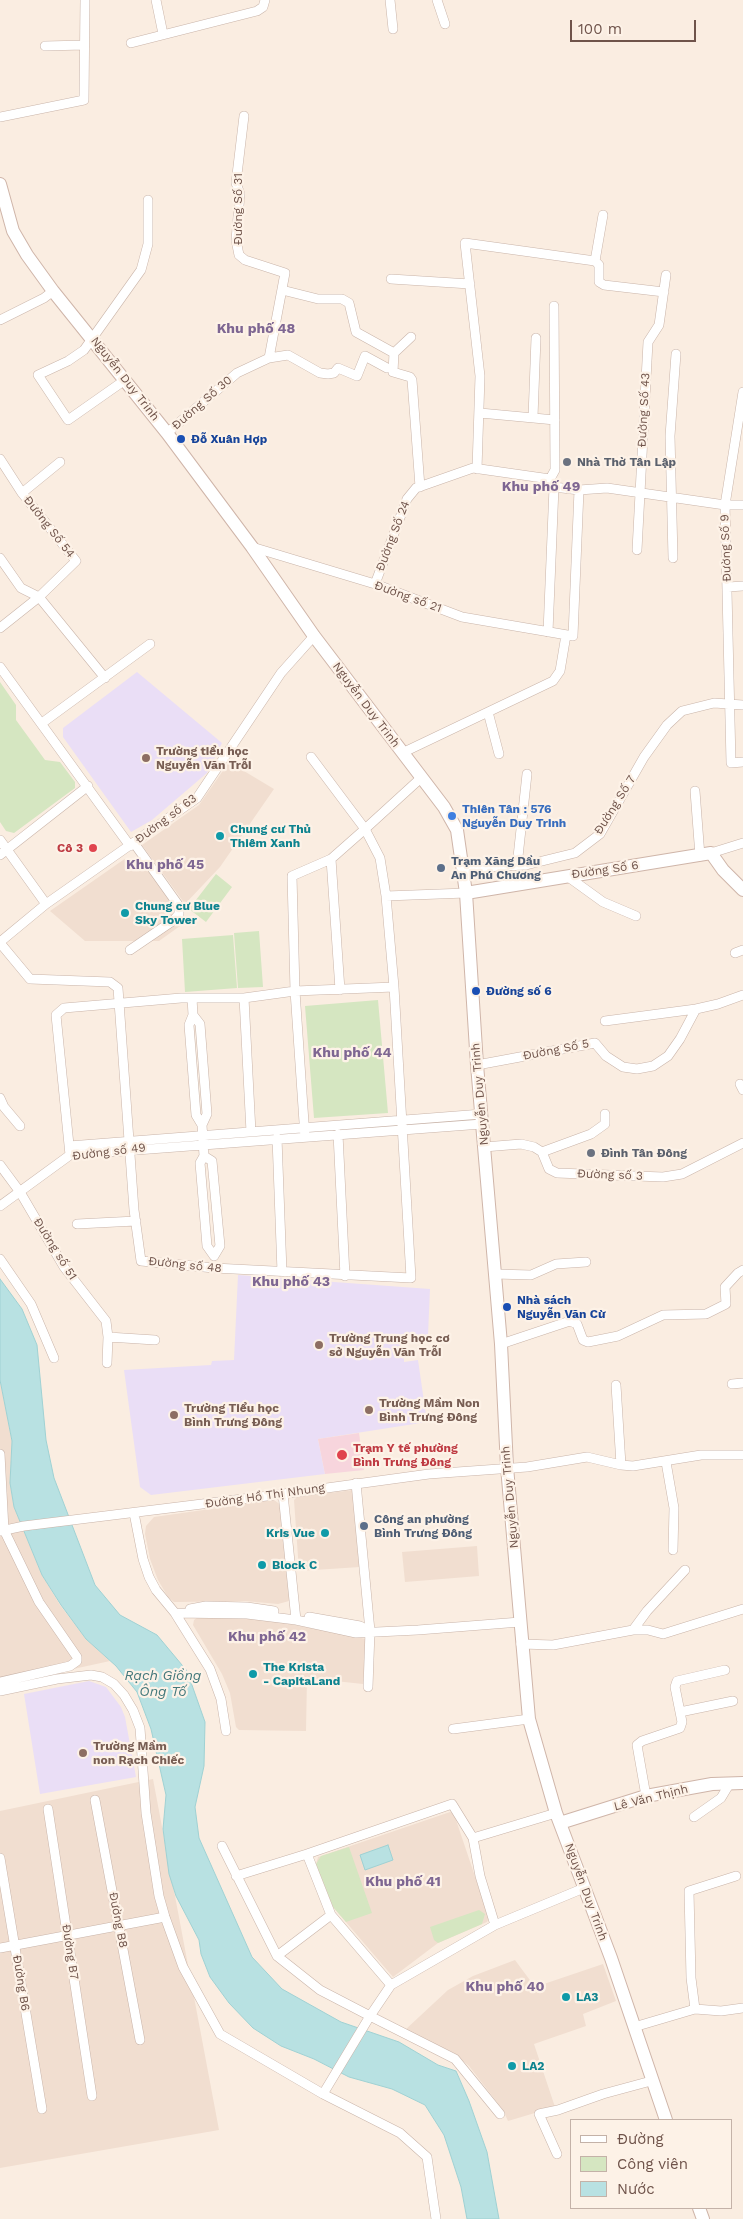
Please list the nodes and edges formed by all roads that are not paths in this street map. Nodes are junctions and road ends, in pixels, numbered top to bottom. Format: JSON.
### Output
{"nodes":[{"id":1,"x":85,"y":0,"type":"edge"},
{"id":2,"x":156,"y":0,"type":"edge"},
{"id":3,"x":264,"y":0,"type":"edge"},
{"id":4,"x":390,"y":0,"type":"edge"},
{"id":5,"x":437,"y":0,"type":"edge"},
{"id":6,"x":445,"y":24,"type":"dead end"},
{"id":7,"x":394,"y":29,"type":"dead end"},
{"id":8,"x":163,"y":34,"type":"junction"},
{"id":9,"x":131,"y":43,"type":"dead end"},
{"id":10,"x":84,"y":45,"type":"junction"},
{"id":11,"x":45,"y":46,"type":"dead end"},
{"id":12,"x":244,"y":116,"type":"dead end"},
{"id":13,"x":0,"y":118,"type":"edge"},
{"id":14,"x":0,"y":178,"type":"edge"},
{"id":15,"x":1,"y":188,"type":"edge"},
{"id":16,"x":148,"y":200,"type":"dead end"},
{"id":17,"x":603,"y":215,"type":"dead end"},
{"id":18,"x":595,"y":261,"type":"junction"},
{"id":19,"x":666,"y":275,"type":"dead end"},
{"id":20,"x":391,"y":279,"type":"dead end"},
{"id":21,"x":470,"y":284,"type":"junction"},
{"id":22,"x":282,"y":290,"type":"junction"},
{"id":23,"x":53,"y":291,"type":"junction"},
{"id":24,"x":664,"y":292,"type":"junction"},
{"id":25,"x":554,"y":306,"type":"dead end"},
{"id":26,"x":0,"y":320,"type":"edge"},
{"id":27,"x":411,"y":337,"type":"dead end"},
{"id":28,"x":536,"y":338,"type":"dead end"},
{"id":29,"x":93,"y":339,"type":"junction"},
{"id":30,"x":394,"y":353,"type":"junction"},
{"id":31,"x":676,"y":354,"type":"dead end"},
{"id":32,"x":269,"y":358,"type":"junction"},
{"id":33,"x":387,"y":368,"type":"dead end"},
{"id":34,"x":125,"y":380,"type":"junction"},
{"id":35,"x":743,"y":392,"type":"edge"},
{"id":36,"x":480,"y":413,"type":"junction"},
{"id":37,"x":533,"y":417,"type":"junction"},
{"id":38,"x":556,"y":420,"type":"junction"},
{"id":39,"x":167,"y":433,"type":"junction"},
{"id":40,"x":0,"y":459,"type":"edge"},
{"id":41,"x":60,"y":462,"type":"dead end"},
{"id":42,"x":477,"y":469,"type":"junction"},
{"id":43,"x":552,"y":483,"type":"junction"},
{"id":44,"x":420,"y":487,"type":"junction"},
{"id":45,"x":580,"y":490,"type":"junction"},
{"id":46,"x":22,"y":493,"type":"junction"},
{"id":47,"x":641,"y":493,"type":"junction"},
{"id":48,"x":671,"y":497,"type":"junction"},
{"id":49,"x":725,"y":505,"type":"junction"},
{"id":50,"x":743,"y":505,"type":"edge"},
{"id":51,"x":252,"y":547,"type":"junction"},
{"id":52,"x":637,"y":550,"type":"dead end"},
{"id":53,"x":0,"y":558,"type":"edge"},
{"id":54,"x":673,"y":558,"type":"dead end"},
{"id":55,"x":375,"y":584,"type":"junction"},
{"id":56,"x":743,"y":586,"type":"edge"},
{"id":57,"x":728,"y":587,"type":"junction"},
{"id":58,"x":39,"y":597,"type":"junction"},
{"id":59,"x":0,"y":628,"type":"edge"},
{"id":60,"x":548,"y":632,"type":"junction"},
{"id":61,"x":566,"y":635,"type":"junction"},
{"id":62,"x":314,"y":636,"type":"junction"},
{"id":63,"x":150,"y":644,"type":"dead end"},
{"id":64,"x":0,"y":667,"type":"edge"},
{"id":65,"x":105,"y":678,"type":"junction"},
{"id":66,"x":730,"y":705,"type":"junction"},
{"id":67,"x":743,"y":705,"type":"edge"},
{"id":68,"x":488,"y":712,"type":"junction"},
{"id":69,"x":42,"y":723,"type":"junction"},
{"id":70,"x":402,"y":753,"type":"junction"},
{"id":71,"x":499,"y":754,"type":"dead end"},
{"id":72,"x":311,"y":757,"type":"dead end"},
{"id":73,"x":743,"y":762,"type":"edge"},
{"id":74,"x":527,"y":774,"type":"dead end"},
{"id":75,"x":422,"y":777,"type":"junction"},
{"id":76,"x":88,"y":786,"type":"junction"},
{"id":77,"x":695,"y":792,"type":"dead end"},
{"id":78,"x":365,"y":829,"type":"junction"},
{"id":79,"x":0,"y":840,"type":"edge"},
{"id":80,"x":743,"y":843,"type":"edge"},
{"id":81,"x":132,"y":845,"type":"junction"},
{"id":82,"x":4,"y":852,"type":"edge"},
{"id":83,"x":705,"y":855,"type":"junction"},
{"id":84,"x":331,"y":859,"type":"junction"},
{"id":85,"x":517,"y":866,"type":"junction"},
{"id":86,"x":462,"y":868,"type":"junction"},
{"id":87,"x":567,"y":876,"type":"junction"},
{"id":88,"x":743,"y":890,"type":"edge"},
{"id":89,"x":466,"y":893,"type":"junction"},
{"id":90,"x":386,"y":896,"type":"junction"},
{"id":91,"x":46,"y":904,"type":"junction"},
{"id":92,"x":636,"y":916,"type":"dead end"},
{"id":93,"x":0,"y":942,"type":"edge"},
{"id":94,"x":130,"y":950,"type":"dead end"},
{"id":95,"x":394,"y":986,"type":"junction"},
{"id":96,"x":340,"y":990,"type":"junction"},
{"id":97,"x":295,"y":991,"type":"junction"},
{"id":98,"x":743,"y":995,"type":"edge"},
{"id":99,"x":192,"y":998,"type":"junction"},
{"id":100,"x":244,"y":998,"type":"junction"},
{"id":101,"x":119,"y":1004,"type":"junction"},
{"id":102,"x":696,"y":1009,"type":"junction"},
{"id":103,"x":605,"y":1021,"type":"dead end"},
{"id":104,"x":477,"y":1065,"type":"junction"},
{"id":105,"x":0,"y":1098,"type":"edge"},
{"id":106,"x":2,"y":1109,"type":"edge"},
{"id":107,"x":605,"y":1114,"type":"dead end"},
{"id":108,"x":482,"y":1119,"type":"junction"},
{"id":109,"x":403,"y":1125,"type":"junction"},
{"id":110,"x":20,"y":1126,"type":"dead end"},
{"id":111,"x":250,"y":1132,"type":"junction"},
{"id":112,"x":304,"y":1132,"type":"junction"},
{"id":113,"x":338,"y":1134,"type":"junction"},
{"id":114,"x":277,"y":1138,"type":"junction"},
{"id":115,"x":203,"y":1140,"type":"junction"},
{"id":116,"x":743,"y":1143,"type":"edge"},
{"id":117,"x":130,"y":1145,"type":"junction"},
{"id":118,"x":484,"y":1147,"type":"junction"},
{"id":119,"x":70,"y":1150,"type":"junction"},
{"id":120,"x":542,"y":1152,"type":"junction"},
{"id":121,"x":204,"y":1156,"type":"junction"},
{"id":122,"x":0,"y":1164,"type":"edge"},
{"id":123,"x":20,"y":1192,"type":"junction"},
{"id":124,"x":0,"y":1206,"type":"edge"},
{"id":125,"x":136,"y":1221,"type":"junction"},
{"id":126,"x":77,"y":1224,"type":"dead end"},
{"id":127,"x":214,"y":1256,"type":"junction"},
{"id":128,"x":0,"y":1259,"type":"edge"},
{"id":129,"x":586,"y":1262,"type":"dead end"},
{"id":130,"x":214,"y":1268,"type":"junction"},
{"id":131,"x":743,"y":1270,"type":"edge"},
{"id":132,"x":282,"y":1272,"type":"junction"},
{"id":133,"x":495,"y":1274,"type":"junction"},
{"id":134,"x":345,"y":1276,"type":"junction"},
{"id":135,"x":108,"y":1338,"type":"junction"},
{"id":136,"x":155,"y":1340,"type":"dead end"},
{"id":137,"x":501,"y":1344,"type":"junction"},
{"id":138,"x":54,"y":1358,"type":"dead end"},
{"id":139,"x":107,"y":1363,"type":"dead end"},
{"id":140,"x":743,"y":1383,"type":"edge"},
{"id":141,"x":732,"y":1384,"type":"dead end"},
{"id":142,"x":616,"y":1386,"type":"dead end"},
{"id":143,"x":0,"y":1454,"type":"edge"},
{"id":144,"x":743,"y":1455,"type":"edge"},
{"id":145,"x":666,"y":1462,"type":"junction"},
{"id":146,"x":621,"y":1465,"type":"junction"},
{"id":147,"x":507,"y":1467,"type":"junction"},
{"id":148,"x":356,"y":1484,"type":"junction"},
{"id":149,"x":283,"y":1494,"type":"junction"},
{"id":150,"x":134,"y":1513,"type":"junction"},
{"id":151,"x":2,"y":1531,"type":"edge"},
{"id":152,"x":674,"y":1550,"type":"dead end"},
{"id":153,"x":685,"y":1570,"type":"dead end"},
{"id":154,"x":743,"y":1610,"type":"edge"},
{"id":155,"x":175,"y":1613,"type":"junction"},
{"id":156,"x":296,"y":1618,"type":"junction"},
{"id":157,"x":520,"y":1622,"type":"junction"},
{"id":158,"x":633,"y":1630,"type":"junction"},
{"id":159,"x":370,"y":1631,"type":"junction"},
{"id":160,"x":521,"y":1644,"type":"junction"},
{"id":161,"x":725,"y":1670,"type":"dead end"},
{"id":162,"x":0,"y":1684,"type":"edge"},
{"id":163,"x":368,"y":1688,"type":"dead end"},
{"id":164,"x":733,"y":1701,"type":"dead end"},
{"id":165,"x":680,"y":1712,"type":"junction"},
{"id":166,"x":529,"y":1719,"type":"junction"},
{"id":167,"x":453,"y":1729,"type":"dead end"},
{"id":168,"x":226,"y":1731,"type":"dead end"},
{"id":169,"x":730,"y":1783,"type":"junction"},
{"id":170,"x":743,"y":1783,"type":"edge"},
{"id":171,"x":646,"y":1796,"type":"junction"},
{"id":172,"x":95,"y":1800,"type":"dead end"},
{"id":173,"x":48,"y":1808,"type":"dead end"},
{"id":174,"x":558,"y":1818,"type":"junction"},
{"id":175,"x":694,"y":1818,"type":"dead end"},
{"id":176,"x":472,"y":1838,"type":"junction"},
{"id":177,"x":222,"y":1846,"type":"dead end"},
{"id":178,"x":307,"y":1854,"type":"junction"},
{"id":179,"x":0,"y":1858,"type":"edge"},
{"id":180,"x":236,"y":1876,"type":"junction"},
{"id":181,"x":736,"y":1876,"type":"dead end"},
{"id":182,"x":584,"y":1888,"type":"junction"},
{"id":183,"x":331,"y":1915,"type":"junction"},
{"id":184,"x":165,"y":1917,"type":"junction"},
{"id":185,"x":495,"y":1925,"type":"junction"},
{"id":186,"x":119,"y":1926,"type":"junction"},
{"id":187,"x":68,"y":1936,"type":"junction"},
{"id":188,"x":15,"y":1945,"type":"junction"},
{"id":189,"x":0,"y":1948,"type":"edge"},
{"id":190,"x":277,"y":1956,"type":"junction"},
{"id":191,"x":391,"y":1984,"type":"junction"},
{"id":192,"x":743,"y":2008,"type":"edge"},
{"id":193,"x":695,"y":2009,"type":"junction"},
{"id":194,"x":370,"y":2016,"type":"junction"},
{"id":195,"x":634,"y":2027,"type":"junction"},
{"id":196,"x":140,"y":2040,"type":"dead end"},
{"id":197,"x":651,"y":2080,"type":"junction"},
{"id":198,"x":323,"y":2094,"type":"junction"},
{"id":199,"x":92,"y":2096,"type":"dead end"},
{"id":200,"x":42,"y":2109,"type":"dead end"},
{"id":201,"x":500,"y":2114,"type":"dead end"},
{"id":202,"x":666,"y":2119,"type":"edge"},
{"id":203,"x":557,"y":2154,"type":"dead end"},
{"id":204,"x":436,"y":2219,"type":"edge"}],
"edges":[{"from":1,"to":10,"type":"street"},
{"from":2,"to":8,"type":"street"},
{"from":3,"to":8,"type":"street"},
{"from":4,"to":7,"type":"street"},
{"from":5,"to":6,"type":"street"},
{"from":8,"to":9,"type":"street"},
{"from":10,"to":11,"type":"street"},
{"from":10,"to":13,"type":"street"},
{"from":12,"to":22,"type":"street","name":"Đường Số 31"},
{"from":14,"to":15,"type":"main road","name":"Nguyễn Duy Trinh"},
{"from":15,"to":23,"type":"main road","name":"Nguyễn Duy Trinh"},
{"from":16,"to":29,"type":"street"},
{"from":17,"to":18,"type":"street"},
{"from":18,"to":21,"type":"street"},
{"from":18,"to":24,"type":"street"},
{"from":19,"to":24,"type":"street","name":"Đường Số 43"},
{"from":20,"to":21,"type":"street"},
{"from":21,"to":36,"type":"street"},
{"from":22,"to":30,"type":"street"},
{"from":22,"to":32,"type":"street","name":"Đường Số 31"},
{"from":23,"to":26,"type":"street"},
{"from":23,"to":29,"type":"main road","name":"Nguyễn Duy Trinh"},
{"from":24,"to":47,"type":"street","name":"Đường Số 43"},
{"from":25,"to":38,"type":"street"},
{"from":27,"to":30,"type":"street"},
{"from":28,"to":37,"type":"street"},
{"from":29,"to":34,"type":"main road","name":"Nguyễn Duy Trinh"},
{"from":29,"to":34,"type":"street"},
{"from":30,"to":44,"type":"street"},
{"from":31,"to":48,"type":"street"},
{"from":32,"to":33,"type":"street","name":"Đường Số 30"},
{"from":32,"to":39,"type":"street","name":"Đường Số 30"},
{"from":34,"to":39,"type":"main road","name":"Nguyễn Duy Trinh"},
{"from":35,"to":49,"type":"street","name":"Đường Số 9"},
{"from":36,"to":37,"type":"street"},
{"from":36,"to":42,"type":"street"},
{"from":37,"to":38,"type":"street"},
{"from":38,"to":43,"type":"street"},
{"from":39,"to":51,"type":"main road","name":"Nguyễn Duy Trinh"},
{"from":40,"to":46,"type":"street","name":"Đường Số 54"},
{"from":41,"to":46,"type":"street"},
{"from":42,"to":43,"type":"street","name":"Đường Số 24"},
{"from":42,"to":44,"type":"street","name":"Đường Số 24"},
{"from":43,"to":45,"type":"street","name":"Đường Số 24"},
{"from":43,"to":60,"type":"street"},
{"from":44,"to":55,"type":"street","name":"Đường Số 24"},
{"from":45,"to":47,"type":"street"},
{"from":45,"to":61,"type":"street"},
{"from":46,"to":58,"type":"street","name":"Đường Số 54"},
{"from":47,"to":48,"type":"street"},
{"from":47,"to":52,"type":"street","name":"Đường Số 43"},
{"from":48,"to":49,"type":"street"},
{"from":48,"to":54,"type":"street"},
{"from":49,"to":50,"type":"street"},
{"from":49,"to":57,"type":"street","name":"Đường Số 9"},
{"from":51,"to":55,"type":"street","name":"Đường số 21"},
{"from":51,"to":62,"type":"main road","name":"Nguyễn Duy Trinh"},
{"from":53,"to":58,"type":"street"},
{"from":55,"to":60,"type":"street","name":"Đường số 21"},
{"from":56,"to":57,"type":"street"},
{"from":57,"to":66,"type":"street","name":"Đường Số 9"},
{"from":58,"to":59,"type":"street","name":"Đường Số 54"},
{"from":58,"to":65,"type":"street"},
{"from":60,"to":61,"type":"street","name":"Đường số 21"},
{"from":61,"to":68,"type":"street"},
{"from":62,"to":70,"type":"main road","name":"Nguyễn Duy Trinh"},
{"from":62,"to":81,"type":"street","name":"Đường số 63"},
{"from":63,"to":65,"type":"street"},
{"from":64,"to":69,"type":"street"},
{"from":65,"to":69,"type":"street"},
{"from":66,"to":67,"type":"street","name":"Đường Số 7"},
{"from":66,"to":73,"type":"street","name":"Đường Số 9"},
{"from":66,"to":85,"type":"street","name":"Đường Số 7"},
{"from":68,"to":70,"type":"street"},
{"from":68,"to":71,"type":"street"},
{"from":69,"to":76,"type":"street"},
{"from":70,"to":75,"type":"main road","name":"Nguyễn Duy Trinh"},
{"from":72,"to":78,"type":"street"},
{"from":74,"to":85,"type":"street"},
{"from":75,"to":78,"type":"street"},
{"from":75,"to":86,"type":"main road","name":"Nguyễn Duy Trinh"},
{"from":76,"to":81,"type":"street"},
{"from":76,"to":82,"type":"street"},
{"from":77,"to":83,"type":"street"},
{"from":78,"to":84,"type":"street"},
{"from":78,"to":90,"type":"street"},
{"from":79,"to":82,"type":"street"},
{"from":80,"to":83,"type":"street","name":"Đường Số 6"},
{"from":81,"to":91,"type":"street","name":"Đường số 63"},
{"from":81,"to":94,"type":"street"},
{"from":82,"to":91,"type":"street"},
{"from":83,"to":87,"type":"main road","name":"Đường Số 6"},
{"from":83,"to":88,"type":"main road"},
{"from":84,"to":96,"type":"street"},
{"from":84,"to":97,"type":"street"},
{"from":85,"to":86,"type":"street","name":"Đường Số 7"},
{"from":86,"to":89,"type":"main road","name":"Nguyễn Duy Trinh"},
{"from":87,"to":89,"type":"main road","name":"Đường Số 6"},
{"from":87,"to":92,"type":"street"},
{"from":89,"to":90,"type":"street"},
{"from":89,"to":104,"type":"main road","name":"Nguyễn Duy Trinh"},
{"from":90,"to":95,"type":"street"},
{"from":91,"to":93,"type":"street","name":"Đường số 63"},
{"from":93,"to":101,"type":"street","name":"Đường số 48"},
{"from":95,"to":96,"type":"street"},
{"from":95,"to":109,"type":"street"},
{"from":96,"to":97,"type":"street"},
{"from":97,"to":100,"type":"street"},
{"from":97,"to":112,"type":"street"},
{"from":98,"to":102,"type":"street"},
{"from":99,"to":100,"type":"street"},
{"from":99,"to":101,"type":"street"},
{"from":99,"to":115,"type":"street"},
{"from":100,"to":111,"type":"street"},
{"from":101,"to":117,"type":"street","name":"Đường số 48"},
{"from":101,"to":119,"type":"street"},
{"from":102,"to":103,"type":"street"},
{"from":102,"to":104,"type":"street","name":"Đường Số 5"},
{"from":104,"to":108,"type":"main road","name":"Nguyễn Duy Trinh"},
{"from":105,"to":106,"type":"street"},
{"from":106,"to":110,"type":"street"},
{"from":107,"to":120,"type":"street"},
{"from":108,"to":109,"type":"street","name":"Đường số 49"},
{"from":108,"to":118,"type":"main road","name":"Nguyễn Duy Trinh"},
{"from":109,"to":112,"type":"street"},
{"from":109,"to":113,"type":"street","name":"Đường số 49"},
{"from":109,"to":134,"type":"street","name":"Đường số 48"},
{"from":111,"to":112,"type":"street"},
{"from":111,"to":115,"type":"street"},
{"from":112,"to":113,"type":"street","name":"Đường số 49"},
{"from":112,"to":114,"type":"street","name":"Đường số 49"},
{"from":113,"to":134,"type":"street"},
{"from":114,"to":115,"type":"street","name":"Đường số 49"},
{"from":114,"to":132,"type":"street"},
{"from":115,"to":117,"type":"street","name":"Đường số 49"},
{"from":115,"to":121,"type":"street"},
{"from":116,"to":120,"type":"street","name":"Đường số 3"},
{"from":117,"to":119,"type":"street","name":"Đường số 49"},
{"from":117,"to":125,"type":"street","name":"Đường số 48"},
{"from":118,"to":120,"type":"street"},
{"from":118,"to":133,"type":"main road","name":"Nguyễn Duy Trinh"},
{"from":119,"to":123,"type":"street","name":"Đường số 49"},
{"from":121,"to":127,"type":"street"},
{"from":121,"to":127,"type":"street"},
{"from":122,"to":123,"type":"street","name":"Đường số 51"},
{"from":123,"to":124,"type":"street","name":"Đường số 49"},
{"from":123,"to":135,"type":"street","name":"Đường số 51"},
{"from":125,"to":126,"type":"street"},
{"from":125,"to":130,"type":"street","name":"Đường số 48"},
{"from":127,"to":130,"type":"street"},
{"from":128,"to":138,"type":"street"},
{"from":129,"to":133,"type":"street"},
{"from":130,"to":132,"type":"street","name":"Đường số 48"},
{"from":131,"to":137,"type":"street"},
{"from":132,"to":134,"type":"street","name":"Đường số 48"},
{"from":133,"to":137,"type":"main road","name":"Nguyễn Duy Trinh"},
{"from":135,"to":136,"type":"street"},
{"from":135,"to":139,"type":"street","name":"Đường số 51"},
{"from":137,"to":147,"type":"main road","name":"Nguyễn Duy Trinh"},
{"from":140,"to":141,"type":"street"},
{"from":142,"to":146,"type":"street"},
{"from":143,"to":151,"type":"street"},
{"from":144,"to":145,"type":"street","name":"Đường Hồ Thị Nhung"},
{"from":145,"to":146,"type":"street","name":"Đường Hồ Thị Nhung"},
{"from":145,"to":152,"type":"street"},
{"from":146,"to":147,"type":"street","name":"Đường Hồ Thị Nhung"},
{"from":147,"to":148,"type":"street","name":"Đường Hồ Thị Nhung"},
{"from":147,"to":157,"type":"main road","name":"Nguyễn Duy Trinh"},
{"from":148,"to":149,"type":"street","name":"Đường Hồ Thị Nhung"},
{"from":148,"to":159,"type":"street"},
{"from":149,"to":150,"type":"street","name":"Đường Hồ Thị Nhung"},
{"from":149,"to":156,"type":"street"},
{"from":150,"to":151,"type":"street","name":"Đường Hồ Thị Nhung"},
{"from":150,"to":155,"type":"street"},
{"from":151,"to":162,"type":"street"},
{"from":153,"to":158,"type":"street"},
{"from":154,"to":158,"type":"street"},
{"from":155,"to":156,"type":"street"},
{"from":155,"to":168,"type":"street"},
{"from":156,"to":159,"type":"street"},
{"from":157,"to":159,"type":"street"},
{"from":157,"to":160,"type":"main road","name":"Nguyễn Duy Trinh"},
{"from":158,"to":160,"type":"street"},
{"from":159,"to":163,"type":"street"},
{"from":160,"to":166,"type":"main road","name":"Nguyễn Duy Trinh"},
{"from":161,"to":165,"type":"street"},
{"from":162,"to":184,"type":"street"},
{"from":164,"to":165,"type":"street"},
{"from":165,"to":171,"type":"street"},
{"from":166,"to":167,"type":"street"},
{"from":166,"to":174,"type":"main road","name":"Nguyễn Duy Trinh"},
{"from":169,"to":170,"type":"main road","name":"Lê Văn Thịnh"},
{"from":169,"to":171,"type":"main road","name":"Lê Văn Thịnh"},
{"from":169,"to":175,"type":"street"},
{"from":171,"to":174,"type":"main road","name":"Lê Văn Thịnh"},
{"from":172,"to":186,"type":"street","name":"Đường B8"},
{"from":173,"to":187,"type":"street","name":"Đường B7"},
{"from":174,"to":176,"type":"street"},
{"from":174,"to":182,"type":"main road","name":"Nguyễn Duy Trinh"},
{"from":176,"to":178,"type":"street"},
{"from":176,"to":185,"type":"street"},
{"from":177,"to":180,"type":"street"},
{"from":178,"to":180,"type":"street"},
{"from":178,"to":183,"type":"street"},
{"from":179,"to":188,"type":"street","name":"Đường B6"},
{"from":180,"to":190,"type":"street"},
{"from":181,"to":193,"type":"street"},
{"from":182,"to":185,"type":"street"},
{"from":182,"to":195,"type":"main road","name":"Nguyễn Duy Trinh"},
{"from":183,"to":190,"type":"street"},
{"from":183,"to":191,"type":"street"},
{"from":184,"to":186,"type":"street"},
{"from":184,"to":198,"type":"street"},
{"from":185,"to":191,"type":"street"},
{"from":186,"to":187,"type":"street"},
{"from":186,"to":196,"type":"street","name":"Đường B8"},
{"from":187,"to":188,"type":"street"},
{"from":187,"to":199,"type":"street","name":"Đường B7"},
{"from":188,"to":189,"type":"street"},
{"from":188,"to":200,"type":"street","name":"Đường B6"},
{"from":190,"to":194,"type":"street"},
{"from":191,"to":194,"type":"street"},
{"from":192,"to":193,"type":"street"},
{"from":193,"to":195,"type":"street"},
{"from":194,"to":198,"type":"street"},
{"from":194,"to":201,"type":"street"},
{"from":195,"to":197,"type":"main road","name":"Nguyễn Duy Trinh"},
{"from":197,"to":202,"type":"main road","name":"Nguyễn Duy Trinh"},
{"from":197,"to":203,"type":"street"},
{"from":198,"to":204,"type":"street"}]}
